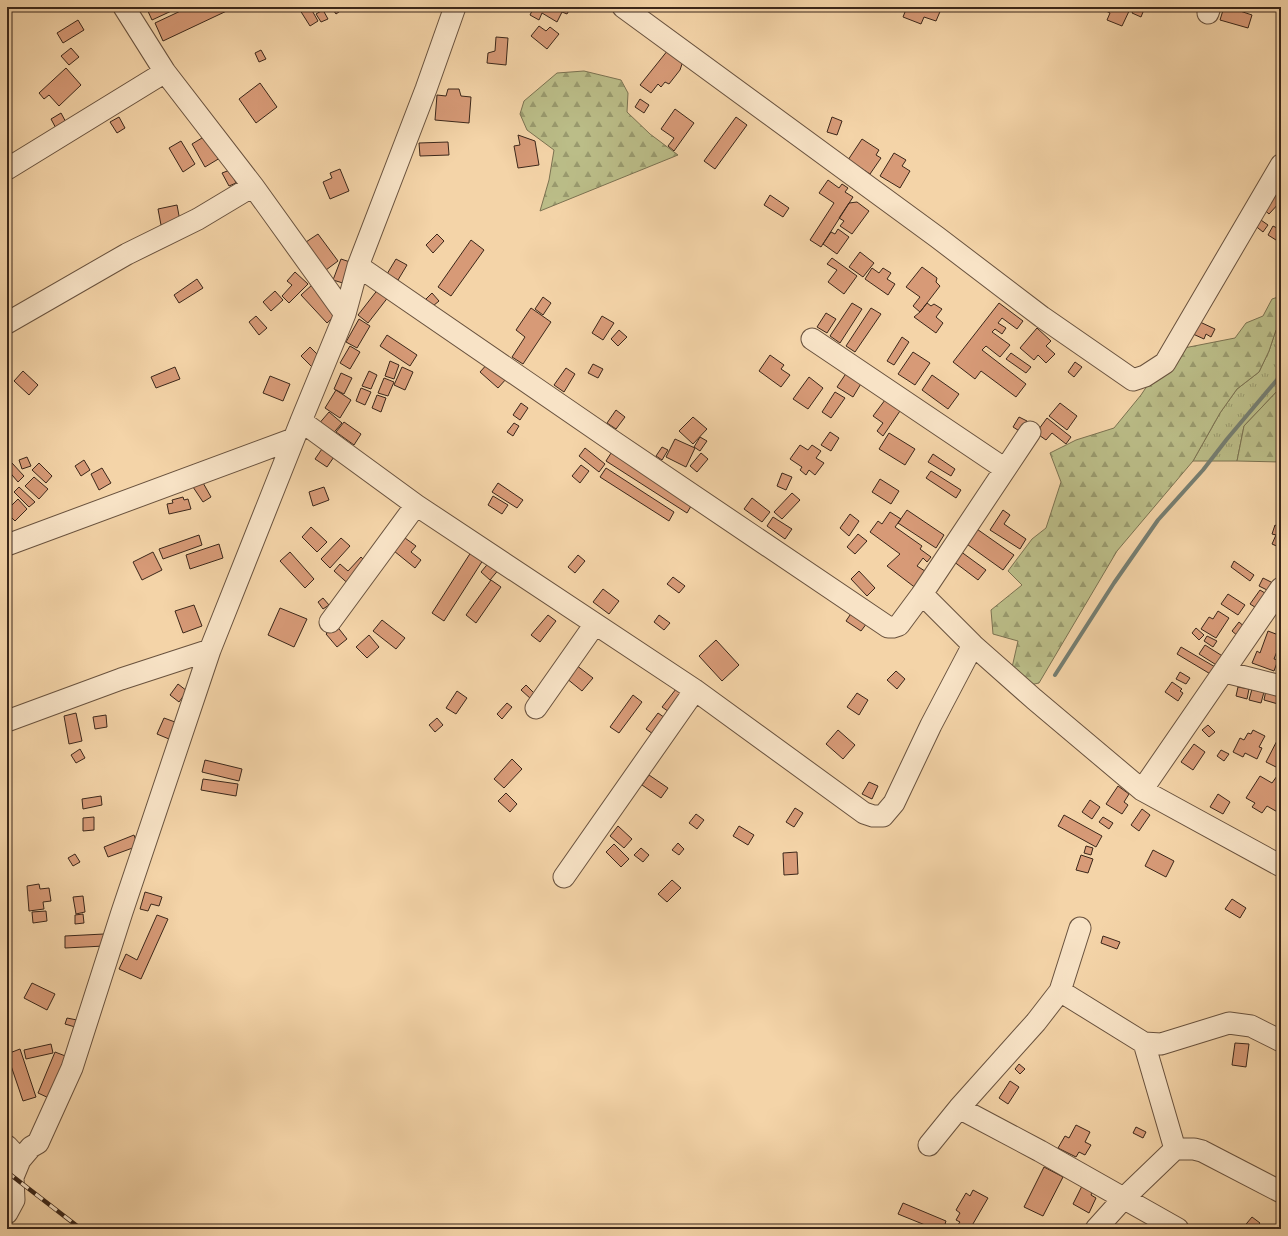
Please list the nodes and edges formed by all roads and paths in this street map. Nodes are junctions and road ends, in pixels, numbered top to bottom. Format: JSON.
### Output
{"nodes":[{"id":1,"x":124,"y":7,"type":"edge"},
{"id":2,"x":455,"y":7,"type":"edge"},
{"id":3,"x":622,"y":7,"type":"edge"},
{"id":4,"x":166,"y":72,"type":"junction"},
{"id":5,"x":1281,"y":165,"type":"edge"},
{"id":6,"x":7,"y":169,"type":"edge"},
{"id":7,"x":253,"y":186,"type":"junction"},
{"id":8,"x":358,"y":266,"type":"junction"},
{"id":9,"x":345,"y":314,"type":"junction"},
{"id":10,"x":7,"y":323,"type":"edge"},
{"id":11,"x":812,"y":339,"type":"dead end"},
{"id":12,"x":297,"y":430,"type":"junction"},
{"id":13,"x":1030,"y":432,"type":"dead end"},
{"id":14,"x":1005,"y":469,"type":"junction"},
{"id":15,"x":416,"y":505,"type":"junction"},
{"id":16,"x":7,"y":545,"type":"edge"},
{"id":17,"x":1281,"y":588,"type":"edge"},
{"id":18,"x":922,"y":594,"type":"junction"},
{"id":19,"x":330,"y":622,"type":"dead end"},
{"id":20,"x":595,"y":624,"type":"junction"},
{"id":21,"x":973,"y":645,"type":"junction"},
{"id":22,"x":210,"y":650,"type":"junction"},
{"id":23,"x":1224,"y":672,"type":"junction"},
{"id":24,"x":1281,"y":686,"type":"edge"},
{"id":25,"x":695,"y":690,"type":"junction"},
{"id":26,"x":536,"y":708,"type":"dead end"},
{"id":27,"x":7,"y":721,"type":"edge"},
{"id":28,"x":1142,"y":790,"type":"junction"},
{"id":29,"x":1281,"y":866,"type":"edge"},
{"id":30,"x":564,"y":877,"type":"dead end"},
{"id":31,"x":1080,"y":928,"type":"dead end"},
{"id":32,"x":1060,"y":991,"type":"junction"},
{"id":33,"x":1281,"y":1042,"type":"edge"},
{"id":34,"x":1144,"y":1043,"type":"junction"},
{"id":35,"x":959,"y":1108,"type":"junction"},
{"id":36,"x":929,"y":1145,"type":"dead end"},
{"id":37,"x":1175,"y":1149,"type":"junction"},
{"id":38,"x":13,"y":1153,"type":"edge"},
{"id":39,"x":1281,"y":1192,"type":"edge"},
{"id":40,"x":1122,"y":1199,"type":"junction"},
{"id":41,"x":7,"y":1213,"type":"edge"},
{"id":42,"x":1096,"y":1229,"type":"edge"},
{"id":43,"x":1178,"y":1229,"type":"edge"}],
"edges":[{"from":1,"to":4,"type":"street"},
{"from":2,"to":8,"type":"street"},
{"from":3,"to":5,"type":"street"},
{"from":4,"to":6,"type":"street"},
{"from":4,"to":7,"type":"street"},
{"from":7,"to":9,"type":"street"},
{"from":7,"to":10,"type":"street"},
{"from":8,"to":9,"type":"street"},
{"from":8,"to":18,"type":"street"},
{"from":9,"to":12,"type":"street"},
{"from":11,"to":14,"type":"street"},
{"from":12,"to":15,"type":"street"},
{"from":12,"to":16,"type":"street"},
{"from":12,"to":22,"type":"street"},
{"from":13,"to":14,"type":"street"},
{"from":14,"to":18,"type":"street"},
{"from":15,"to":19,"type":"street"},
{"from":15,"to":20,"type":"street"},
{"from":17,"to":23,"type":"street"},
{"from":18,"to":21,"type":"street"},
{"from":20,"to":25,"type":"street"},
{"from":20,"to":26,"type":"street"},
{"from":21,"to":25,"type":"street"},
{"from":21,"to":28,"type":"street"},
{"from":22,"to":27,"type":"street"},
{"from":22,"to":38,"type":"street"},
{"from":23,"to":24,"type":"street"},
{"from":23,"to":28,"type":"street"},
{"from":25,"to":30,"type":"street"},
{"from":28,"to":29,"type":"street"},
{"from":31,"to":32,"type":"street"},
{"from":32,"to":34,"type":"street"},
{"from":32,"to":35,"type":"street"},
{"from":33,"to":34,"type":"street"},
{"from":34,"to":37,"type":"street"},
{"from":35,"to":36,"type":"street"},
{"from":35,"to":40,"type":"street"},
{"from":37,"to":39,"type":"street"},
{"from":37,"to":40,"type":"street"},
{"from":38,"to":41,"type":"street"},
{"from":40,"to":42,"type":"street"},
{"from":40,"to":43,"type":"street"}]}
